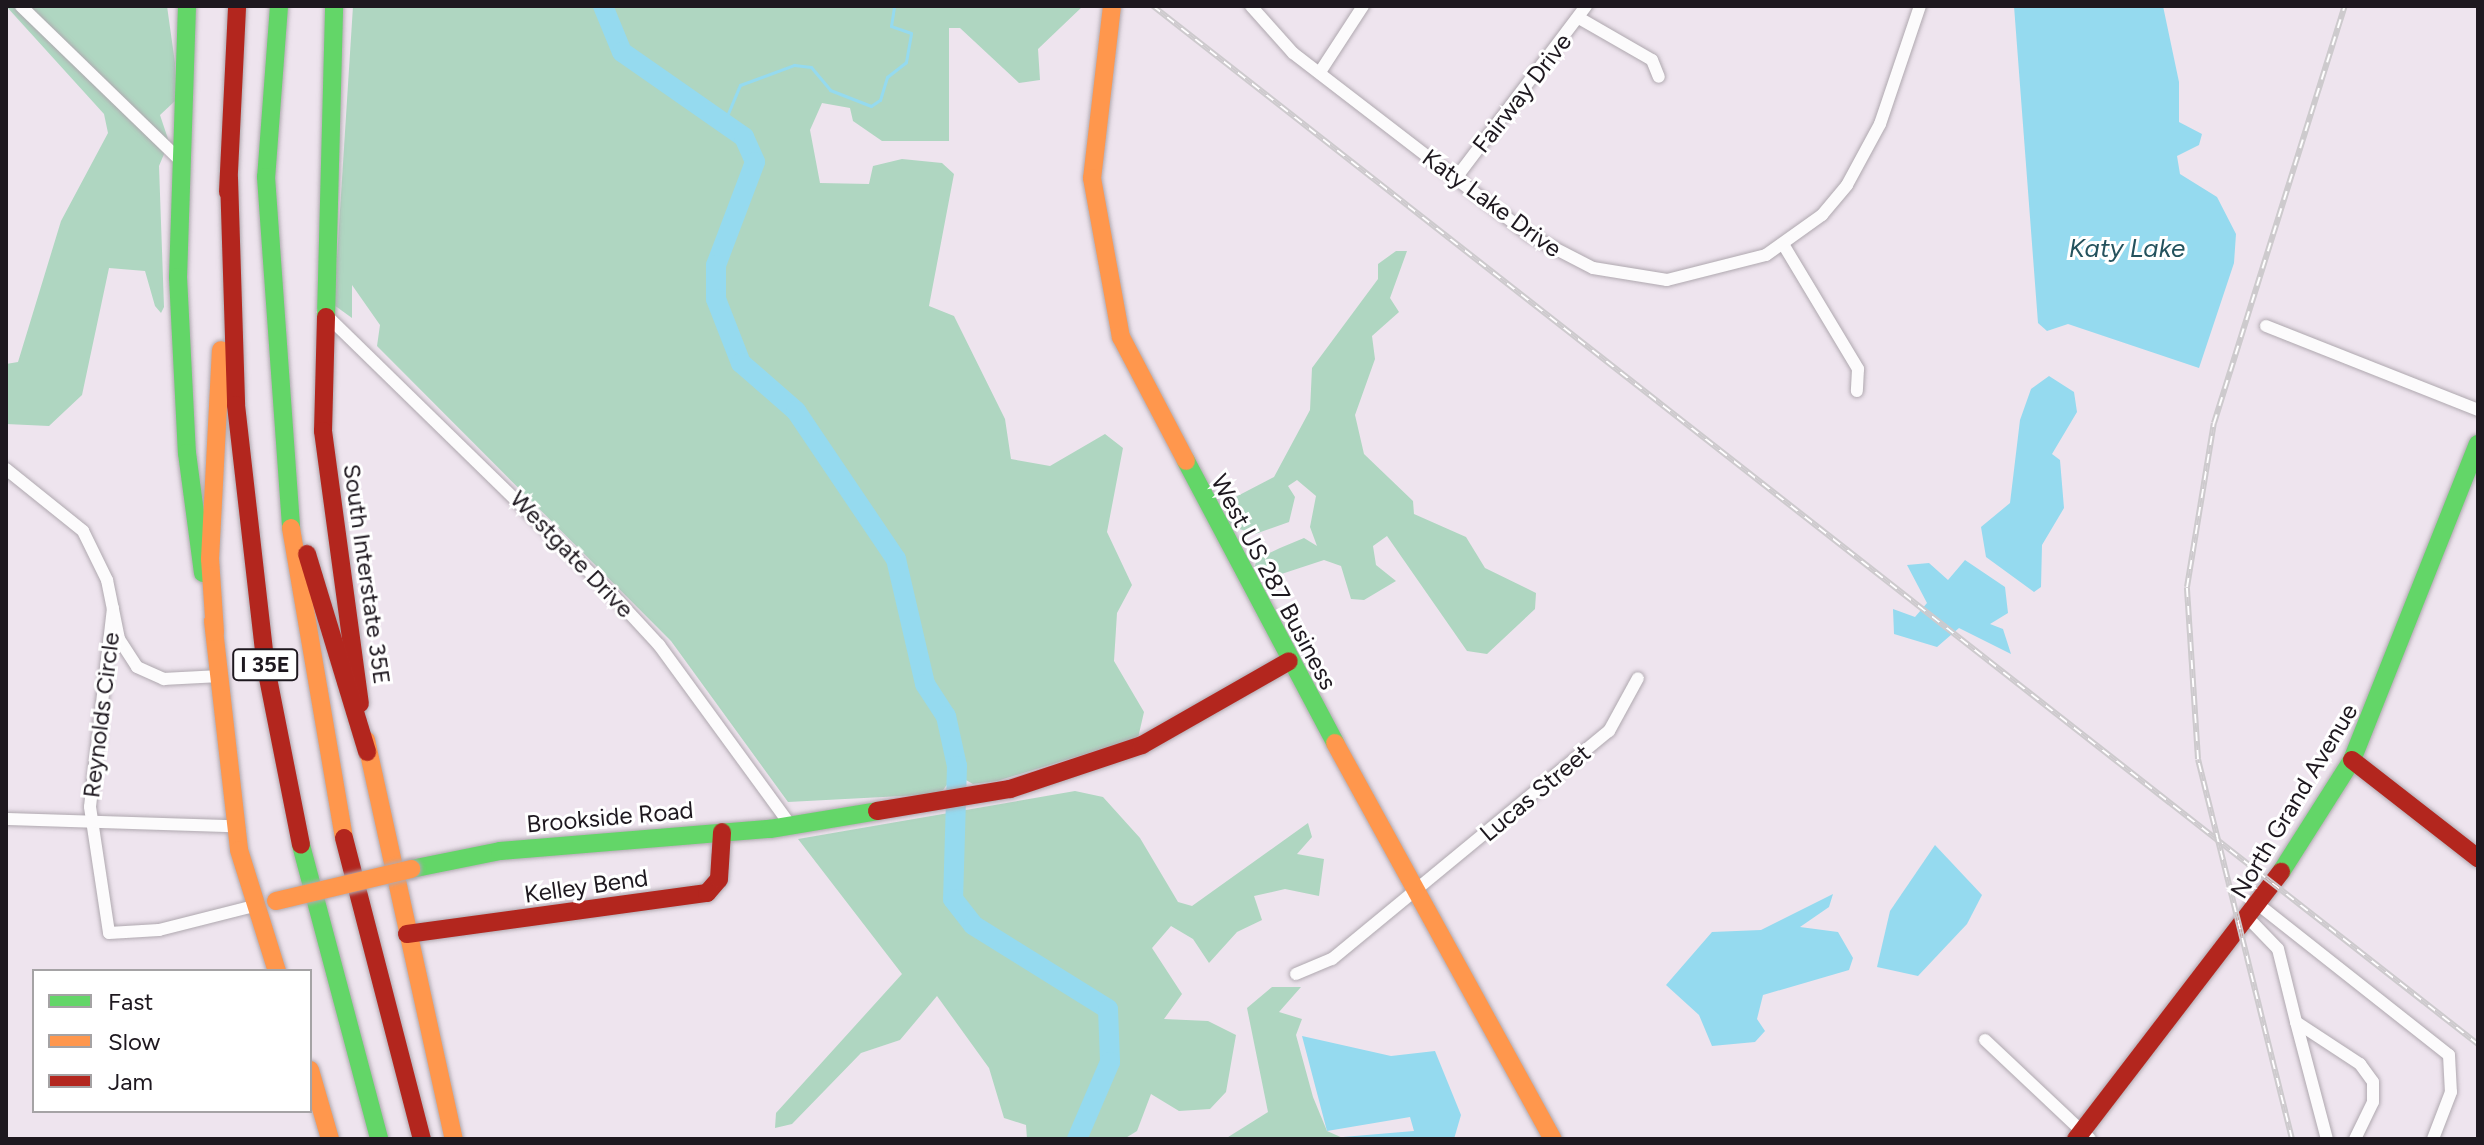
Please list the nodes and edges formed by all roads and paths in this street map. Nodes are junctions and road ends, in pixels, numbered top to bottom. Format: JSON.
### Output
{"nodes":[{"id":1,"x":21,"y":6,"type":"edge"},
{"id":2,"x":187,"y":6,"type":"edge"},
{"id":3,"x":237,"y":6,"type":"edge"},
{"id":4,"x":279,"y":6,"type":"edge"},
{"id":5,"x":334,"y":6,"type":"edge"},
{"id":6,"x":1112,"y":6,"type":"edge"},
{"id":7,"x":1251,"y":6,"type":"edge"},
{"id":8,"x":1363,"y":6,"type":"edge"},
{"id":9,"x":1586,"y":6,"type":"edge"},
{"id":10,"x":1917,"y":7,"type":"edge"},
{"id":11,"x":1579,"y":18,"type":"junction"},
{"id":12,"x":1320,"y":72,"type":"junction"},
{"id":13,"x":1659,"y":77,"type":"dead end"},
{"id":14,"x":180,"y":160,"type":"junction"},
{"id":15,"x":229,"y":178,"type":"junction"},
{"id":16,"x":1456,"y":178,"type":"junction"},
{"id":17,"x":1783,"y":244,"type":"junction"},
{"id":18,"x":321,"y":310,"type":"junction"},
{"id":19,"x":2266,"y":326,"type":"dead end"},
{"id":20,"x":1857,"y":391,"type":"dead end"},
{"id":21,"x":278,"y":410,"type":"junction"},
{"id":22,"x":2478,"y":410,"type":"edge"},
{"id":23,"x":2478,"y":444,"type":"edge"},
{"id":24,"x":6,"y":469,"type":"edge"},
{"id":25,"x":113,"y":608,"type":"junction"},
{"id":26,"x":215,"y":632,"type":"junction"},
{"id":27,"x":1289,"y":661,"type":"junction"},
{"id":28,"x":219,"y":676,"type":"junction"},
{"id":29,"x":1638,"y":678,"type":"dead end"},
{"id":30,"x":367,"y":752,"type":"junction"},
{"id":31,"x":2352,"y":760,"type":"junction"},
{"id":32,"x":6,"y":819,"type":"edge"},
{"id":33,"x":90,"y":822,"type":"junction"},
{"id":34,"x":235,"y":826,"type":"junction"},
{"id":35,"x":791,"y":826,"type":"junction"},
{"id":36,"x":722,"y":832,"type":"junction"},
{"id":37,"x":2478,"y":858,"type":"edge"},
{"id":38,"x":1414,"y":894,"type":"junction"},
{"id":39,"x":254,"y":906,"type":"junction"},
{"id":40,"x":2255,"y":912,"type":"junction"},
{"id":41,"x":407,"y":934,"type":"junction"},
{"id":42,"x":276,"y":969,"type":"edge"},
{"id":43,"x":1296,"y":974,"type":"dead end"},
{"id":44,"x":2296,"y":1022,"type":"junction"},
{"id":45,"x":1985,"y":1040,"type":"dead end"},
{"id":46,"x":312,"y":1077,"type":"edge"},
{"id":47,"x":2082,"y":1137,"type":"edge"},
{"id":48,"x":330,"y":1139,"type":"edge"},
{"id":49,"x":379,"y":1139,"type":"edge"},
{"id":50,"x":422,"y":1139,"type":"edge"},
{"id":51,"x":454,"y":1139,"type":"edge"},
{"id":52,"x":1553,"y":1139,"type":"edge"},
{"id":53,"x":2327,"y":1139,"type":"edge"},
{"id":54,"x":2355,"y":1139,"type":"edge"},
{"id":55,"x":2433,"y":1139,"type":"edge"}],
"edges":[{"from":1,"to":14,"type":"street"},
{"from":2,"to":14,"type":"main road"},
{"from":3,"to":15,"type":"main road","number":"I 35E"},
{"from":4,"to":21,"type":"main road","number":"I 35E"},
{"from":5,"to":18,"type":"main road","name":"South Interstate 35E"},
{"from":6,"to":27,"type":"main road","name":"West US 287 Business"},
{"from":7,"to":12,"type":"street","name":"Katy Lake Drive"},
{"from":8,"to":12,"type":"street"},
{"from":9,"to":11,"type":"street","name":"Fairway Drive"},
{"from":10,"to":17,"type":"street","name":"Katy Lake Drive"},
{"from":11,"to":13,"type":"street"},
{"from":11,"to":16,"type":"street","name":"Fairway Drive"},
{"from":12,"to":16,"type":"street","name":"Katy Lake Drive"},
{"from":14,"to":26,"type":"main road"},
{"from":15,"to":26,"type":"main road"},
{"from":15,"to":49,"type":"main road","number":"I 35E"},
{"from":16,"to":17,"type":"street","name":"Katy Lake Drive"},
{"from":17,"to":20,"type":"street"},
{"from":18,"to":30,"type":"main road","name":"South Interstate 35E"},
{"from":18,"to":35,"type":"street","name":"Westgate Drive"},
{"from":19,"to":22,"type":"street"},
{"from":21,"to":30,"type":"main road"},
{"from":21,"to":50,"type":"main road","number":"I 35E"},
{"from":23,"to":31,"type":"main road","name":"North Grand Avenue"},
{"from":24,"to":25,"type":"street","name":"Reynolds Circle"},
{"from":25,"to":28,"type":"street","name":"Reynolds Circle"},
{"from":25,"to":33,"type":"street","name":"Reynolds Circle"},
{"from":26,"to":28,"type":"main road"},
{"from":27,"to":35,"type":"main road","name":"Brookside Road"},
{"from":27,"to":38,"type":"main road","name":"West US 287 Business"},
{"from":28,"to":34,"type":"main road"},
{"from":29,"to":38,"type":"street","name":"Lucas Street"},
{"from":30,"to":41,"type":"main road","name":"South Interstate 35E"},
{"from":31,"to":37,"type":"main road"},
{"from":31,"to":40,"type":"main road","name":"North Grand Avenue"},
{"from":32,"to":33,"type":"street"},
{"from":33,"to":34,"type":"street"},
{"from":33,"to":39,"type":"street","name":"Brookside Road"},
{"from":34,"to":39,"type":"main road"},
{"from":35,"to":36,"type":"main road","name":"Brookside Road"},
{"from":36,"to":39,"type":"main road","name":"Brookside Road","bridge":true},
{"from":36,"to":41,"type":"main road","name":"Kelley Bend"},
{"from":38,"to":43,"type":"street","name":"Lucas Street"},
{"from":38,"to":52,"type":"main road","name":"West US 287 Business"},
{"from":39,"to":42,"type":"main road"},
{"from":40,"to":44,"type":"street"},
{"from":40,"to":47,"type":"main road","name":"North Grand Avenue"},
{"from":40,"to":55,"type":"street"},
{"from":41,"to":51,"type":"main road","name":"South Interstate 35E"},
{"from":44,"to":53,"type":"street"},
{"from":44,"to":54,"type":"street"},
{"from":45,"to":47,"type":"street"},
{"from":46,"to":48,"type":"main road"}]}
